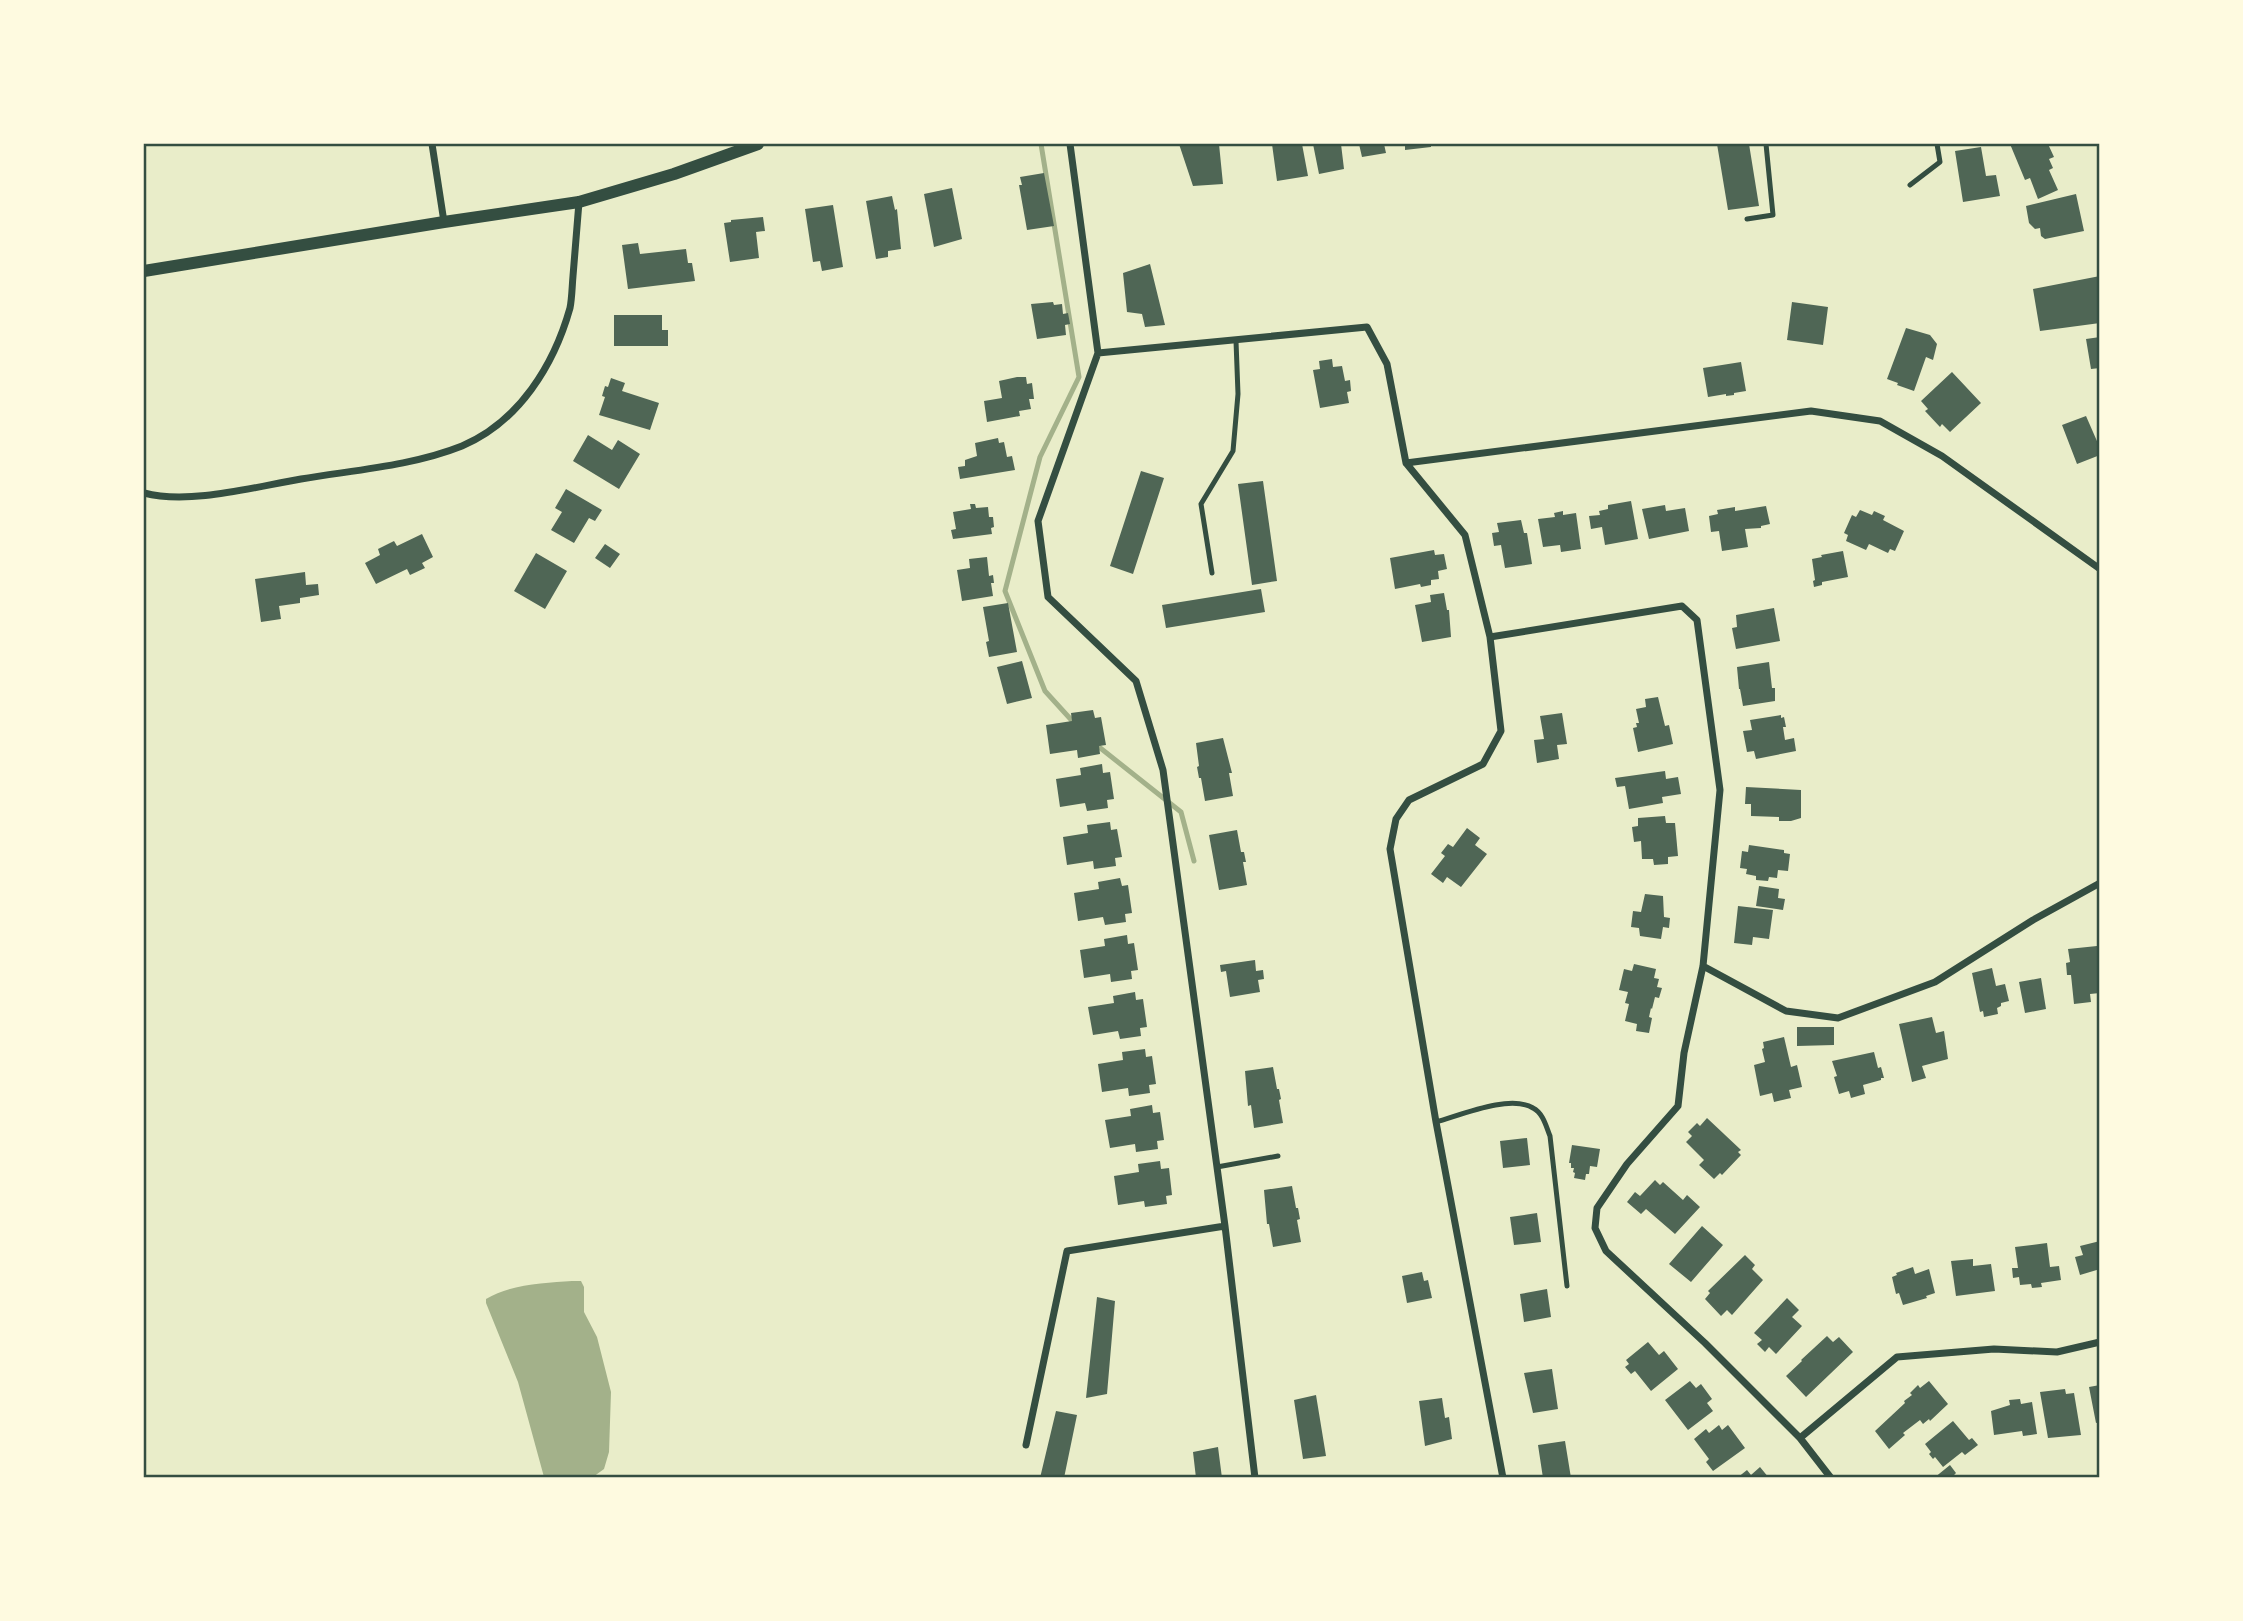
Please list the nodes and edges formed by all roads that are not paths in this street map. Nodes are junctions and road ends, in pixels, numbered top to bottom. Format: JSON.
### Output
{"nodes":[{"id":1,"x":432,"y":144,"type":"edge"},
{"id":2,"x":758,"y":144,"type":"edge"},
{"id":3,"x":1070,"y":144,"type":"edge"},
{"id":4,"x":1766,"y":144,"type":"edge"},
{"id":5,"x":1937,"y":144,"type":"edge"},
{"id":6,"x":1910,"y":186,"type":"dead end"},
{"id":7,"x":579,"y":202,"type":"junction"},
{"id":8,"x":1747,"y":219,"type":"dead end"},
{"id":9,"x":444,"y":222,"type":"junction"},
{"id":10,"x":144,"y":271,"type":"edge"},
{"id":11,"x":1236,"y":341,"type":"junction"},
{"id":12,"x":1098,"y":353,"type":"junction"},
{"id":13,"x":1406,"y":463,"type":"junction"},
{"id":14,"x":144,"y":493,"type":"edge"},
{"id":15,"x":2099,"y":569,"type":"edge"},
{"id":16,"x":1212,"y":573,"type":"dead end"},
{"id":17,"x":1490,"y":636,"type":"junction"},
{"id":18,"x":2099,"y":883,"type":"edge"},
{"id":19,"x":1703,"y":966,"type":"junction"},
{"id":20,"x":1436,"y":1122,"type":"junction"},
{"id":21,"x":1278,"y":1156,"type":"dead end"},
{"id":22,"x":1217,"y":1167,"type":"junction"},
{"id":23,"x":1225,"y":1226,"type":"junction"},
{"id":24,"x":1567,"y":1286,"type":"dead end"},
{"id":25,"x":2099,"y":1342,"type":"edge"},
{"id":26,"x":1800,"y":1438,"type":"junction"},
{"id":27,"x":1026,"y":1445,"type":"dead end"},
{"id":28,"x":1255,"y":1478,"type":"edge"},
{"id":29,"x":1503,"y":1478,"type":"edge"},
{"id":30,"x":1830,"y":1478,"type":"edge"}],
"edges":[{"from":1,"to":9,"type":"street"},
{"from":2,"to":7,"type":"street"},
{"from":3,"to":12,"type":"street"},
{"from":4,"to":8,"type":"lane"},
{"from":5,"to":6,"type":"lane"},
{"from":7,"to":9,"type":"street"},
{"from":7,"to":14,"type":"street"},
{"from":9,"to":10,"type":"street"},
{"from":11,"to":12,"type":"street"},
{"from":11,"to":13,"type":"street"},
{"from":11,"to":16,"type":"lane"},
{"from":12,"to":22,"type":"street"},
{"from":13,"to":15,"type":"street"},
{"from":13,"to":17,"type":"street"},
{"from":17,"to":19,"type":"street"},
{"from":17,"to":20,"type":"street"},
{"from":18,"to":19,"type":"street"},
{"from":19,"to":26,"type":"street"},
{"from":20,"to":24,"type":"lane"},
{"from":20,"to":29,"type":"street"},
{"from":21,"to":22,"type":"lane"},
{"from":22,"to":23,"type":"street"},
{"from":23,"to":27,"type":"street"},
{"from":23,"to":28,"type":"street"},
{"from":25,"to":26,"type":"street"},
{"from":26,"to":30,"type":"street"}]}
